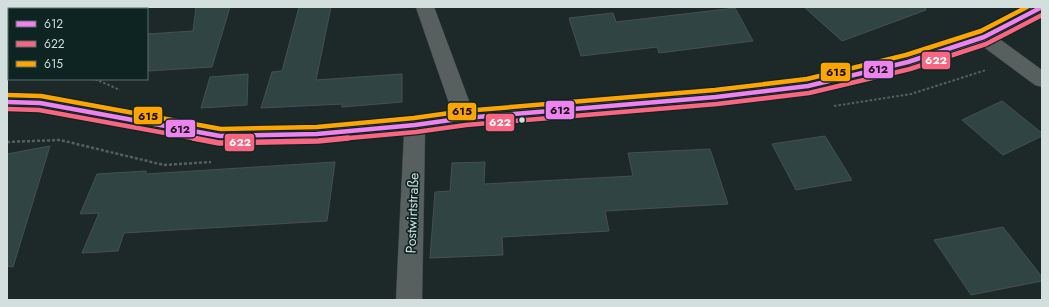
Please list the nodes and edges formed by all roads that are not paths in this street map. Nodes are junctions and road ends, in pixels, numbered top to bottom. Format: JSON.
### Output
{"nodes":[{"id":1,"x":425,"y":7,"type":"edge"},
{"id":2,"x":1042,"y":7,"type":"edge"},
{"id":3,"x":984,"y":37,"type":"junction"},
{"id":4,"x":1042,"y":80,"type":"edge"},
{"id":5,"x":7,"y":102,"type":"edge"},
{"id":6,"x":465,"y":118,"type":"junction"},
{"id":7,"x":415,"y":125,"type":"junction"},
{"id":8,"x":409,"y":300,"type":"edge"}],
"edges":[{"from":1,"to":6,"type":"street"},
{"from":2,"to":3,"type":"street"},
{"from":3,"to":4,"type":"street"},
{"from":3,"to":6,"type":"street"},
{"from":5,"to":7,"type":"street"},
{"from":6,"to":7,"type":"street"},
{"from":7,"to":8,"type":"street","name":"Postwirtstraße"}]}
